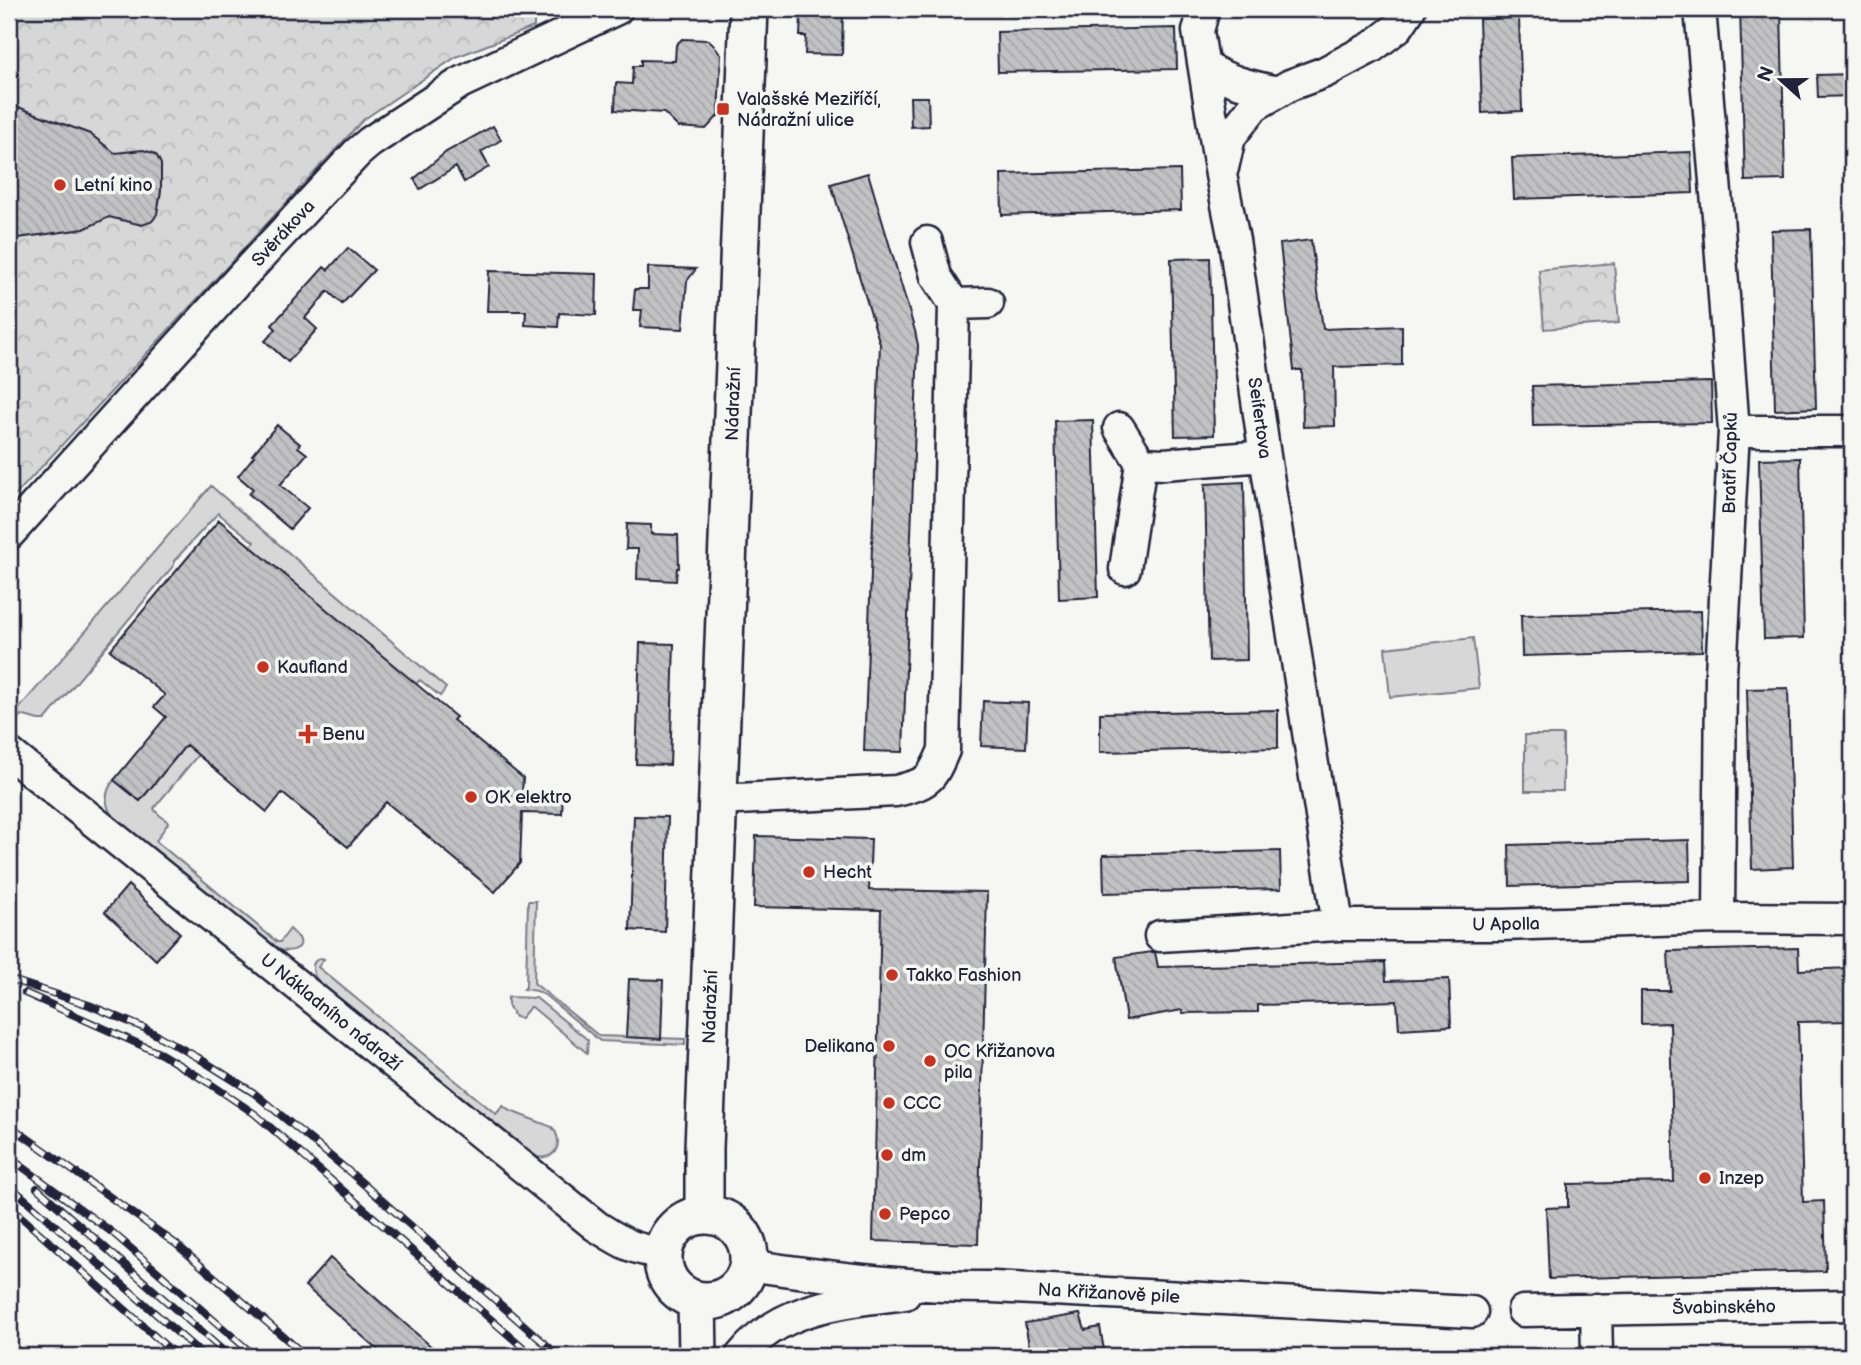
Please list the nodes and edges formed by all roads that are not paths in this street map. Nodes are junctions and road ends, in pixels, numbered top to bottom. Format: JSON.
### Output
{"nodes":[{"id":1,"x":617,"y":9,"type":"edge"},
{"id":2,"x":749,"y":9,"type":"edge"},
{"id":3,"x":1204,"y":9,"type":"edge"},
{"id":4,"x":1410,"y":9,"type":"edge"},
{"id":5,"x":1700,"y":9,"type":"edge"},
{"id":6,"x":1204,"y":66,"type":"junction"},
{"id":7,"x":1278,"y":92,"type":"junction"},
{"id":8,"x":1221,"y":175,"type":"junction"},
{"id":9,"x":927,"y":242,"type":"dead end"},
{"id":10,"x":988,"y":303,"type":"dead end"},
{"id":11,"x":954,"y":304,"type":"junction"},
{"id":12,"x":1119,"y":428,"type":"dead end"},
{"id":13,"x":1734,"y":431,"type":"junction"},
{"id":14,"x":1852,"y":431,"type":"edge"},
{"id":15,"x":1265,"y":456,"type":"junction"},
{"id":16,"x":1141,"y":463,"type":"junction"},
{"id":17,"x":9,"y":534,"type":"edge"},
{"id":18,"x":1125,"y":569,"type":"dead end"},
{"id":19,"x":9,"y":753,"type":"edge"},
{"id":20,"x":718,"y":800,"type":"junction"},
{"id":21,"x":1719,"y":918,"type":"junction"},
{"id":22,"x":1852,"y":919,"type":"edge"},
{"id":23,"x":1338,"y":925,"type":"junction"},
{"id":24,"x":1160,"y":936,"type":"dead end"},
{"id":25,"x":704,"y":1215,"type":"junction"},
{"id":26,"x":663,"y":1253,"type":"junction"},
{"id":27,"x":748,"y":1265,"type":"junction"},
{"id":28,"x":958,"y":1287,"type":"junction"},
{"id":29,"x":697,"y":1300,"type":"junction"},
{"id":30,"x":1852,"y":1305,"type":"edge"},
{"id":31,"x":1596,"y":1310,"type":"junction"},
{"id":32,"x":1523,"y":1311,"type":"dead end"},
{"id":33,"x":1472,"y":1312,"type":"dead end"},
{"id":34,"x":698,"y":1356,"type":"edge"},
{"id":35,"x":741,"y":1356,"type":"edge"},
{"id":36,"x":1597,"y":1356,"type":"edge"}],
"edges":[{"from":1,"to":17,"type":"street","name":"Svěrákova"},
{"from":2,"to":20,"type":"main road","name":"Nádražní"},
{"from":3,"to":6,"type":"street"},
{"from":4,"to":7,"type":"street","name":"Seifertova"},
{"from":5,"to":13,"type":"street","name":"Bratří Čapků"},
{"from":6,"to":7,"type":"street"},
{"from":6,"to":8,"type":"street"},
{"from":7,"to":8,"type":"street","name":"Seifertova"},
{"from":8,"to":15,"type":"street","name":"Seifertova"},
{"from":9,"to":11,"type":"street"},
{"from":10,"to":11,"type":"street"},
{"from":11,"to":20,"type":"street"},
{"from":12,"to":16,"type":"street"},
{"from":13,"to":14,"type":"street"},
{"from":13,"to":21,"type":"street","name":"Bratří Čapků"},
{"from":15,"to":16,"type":"street"},
{"from":15,"to":23,"type":"street","name":"Seifertova"},
{"from":16,"to":18,"type":"street"},
{"from":19,"to":26,"type":"street","name":"U Nákladního nádraží"},
{"from":20,"to":25,"type":"main road","name":"Nádražní"},
{"from":21,"to":22,"type":"street","name":"U Apolla"},
{"from":21,"to":23,"type":"street","name":"U Apolla"},
{"from":23,"to":24,"type":"street","name":"U Apolla"},
{"from":25,"to":26,"type":"main road"},
{"from":25,"to":27,"type":"main road"},
{"from":26,"to":29,"type":"main road"},
{"from":27,"to":28,"type":"street","name":"Na Křižanově pile"},
{"from":27,"to":29,"type":"main road"},
{"from":28,"to":33,"type":"street","name":"Na Křižanově pile"},
{"from":28,"to":35,"type":"street"},
{"from":29,"to":34,"type":"main road"},
{"from":30,"to":31,"type":"street","name":"Švabinského"},
{"from":31,"to":32,"type":"street","name":"Švabinského"},
{"from":31,"to":36,"type":"street"}]}
